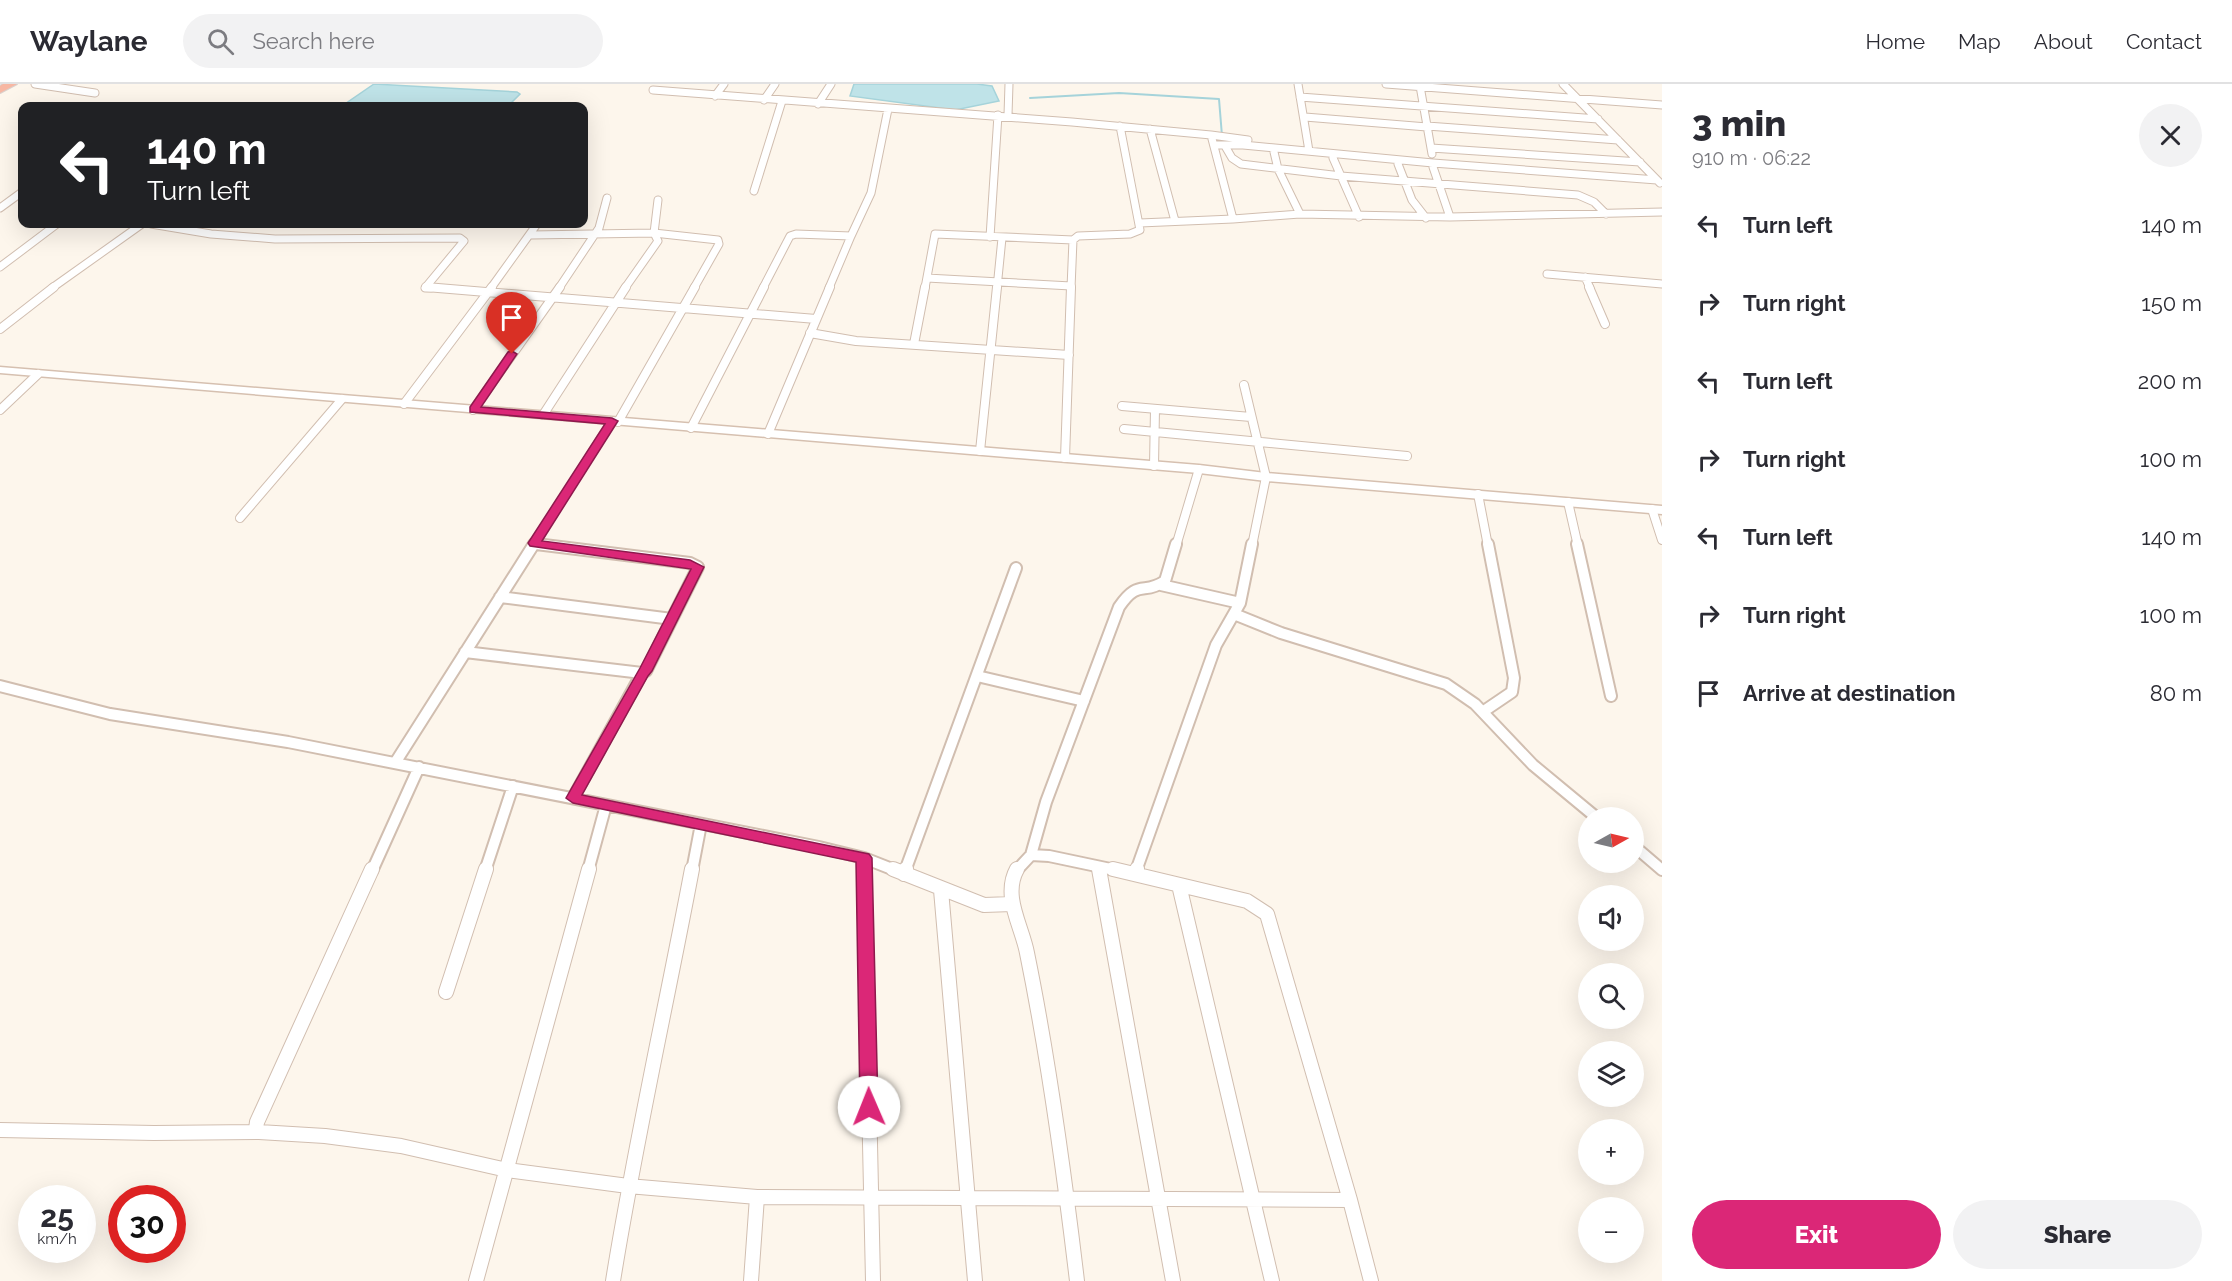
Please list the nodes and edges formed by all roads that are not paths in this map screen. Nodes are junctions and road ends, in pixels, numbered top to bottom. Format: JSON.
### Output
{"nodes":[{"id":1,"x":35,"y":84,"type":"edge"},
{"id":2,"x":724,"y":84,"type":"edge"},
{"id":3,"x":776,"y":84,"type":"edge"},
{"id":4,"x":831,"y":84,"type":"edge"},
{"id":5,"x":1009,"y":84,"type":"edge"},
{"id":6,"x":1298,"y":84,"type":"edge"},
{"id":7,"x":1386,"y":84,"type":"edge"},
{"id":8,"x":1513,"y":84,"type":"edge"},
{"id":9,"x":1563,"y":84,"type":"edge"},
{"id":10,"x":1420,"y":86,"type":"junction"},
{"id":11,"x":1459,"y":87,"type":"edge"},
{"id":12,"x":653,"y":90,"type":"dead end"},
{"id":13,"x":95,"y":93,"type":"dead end"},
{"id":14,"x":1522,"y":94,"type":"junction"},
{"id":15,"x":715,"y":96,"type":"junction"},
{"id":16,"x":1300,"y":97,"type":"junction"},
{"id":17,"x":1578,"y":98,"type":"junction"},
{"id":18,"x":764,"y":100,"type":"junction"},
{"id":19,"x":782,"y":101,"type":"junction"},
{"id":20,"x":818,"y":104,"type":"junction"},
{"id":21,"x":1662,"y":105,"type":"edge"},
{"id":22,"x":1424,"y":106,"type":"junction"},
{"id":23,"x":888,"y":109,"type":"junction"},
{"id":24,"x":998,"y":115,"type":"junction"},
{"id":25,"x":1008,"y":115,"type":"junction"},
{"id":26,"x":1305,"y":117,"type":"junction"},
{"id":27,"x":1598,"y":119,"type":"junction"},
{"id":28,"x":1120,"y":126,"type":"junction"},
{"id":29,"x":1427,"y":127,"type":"junction"},
{"id":30,"x":1150,"y":129,"type":"junction"},
{"id":31,"x":1211,"y":135,"type":"junction"},
{"id":32,"x":1618,"y":140,"type":"junction"},
{"id":33,"x":1214,"y":145,"type":"junction"},
{"id":34,"x":1228,"y":146,"type":"junction"},
{"id":35,"x":1431,"y":148,"type":"junction"},
{"id":36,"x":1309,"y":149,"type":"junction"},
{"id":37,"x":1274,"y":152,"type":"junction"},
{"id":38,"x":1333,"y":158,"type":"junction"},
{"id":39,"x":1640,"y":162,"type":"junction"},
{"id":40,"x":1398,"y":164,"type":"junction"},
{"id":41,"x":1433,"y":165,"type":"junction"},
{"id":42,"x":1278,"y":168,"type":"junction"},
{"id":43,"x":1341,"y":176,"type":"junction"},
{"id":44,"x":1403,"y":181,"type":"junction"},
{"id":45,"x":1659,"y":182,"type":"edge"},
{"id":46,"x":1437,"y":184,"type":"junction"},
{"id":47,"x":754,"y":191,"type":"dead end"},
{"id":48,"x":18,"y":195,"type":"edge"},
{"id":49,"x":607,"y":198,"type":"dead end"},
{"id":50,"x":658,"y":200,"type":"dead end"},
{"id":51,"x":0,"y":208,"type":"edge"},
{"id":52,"x":1662,"y":212,"type":"edge"},
{"id":53,"x":1300,"y":214,"type":"junction"},
{"id":54,"x":1606,"y":214,"type":"junction"},
{"id":55,"x":1359,"y":217,"type":"junction"},
{"id":56,"x":1450,"y":217,"type":"junction"},
{"id":57,"x":1426,"y":218,"type":"junction"},
{"id":58,"x":1233,"y":219,"type":"junction"},
{"id":59,"x":1175,"y":221,"type":"junction"},
{"id":60,"x":1140,"y":223,"type":"junction"},
{"id":61,"x":52,"y":228,"type":"edge"},
{"id":62,"x":136,"y":228,"type":"edge"},
{"id":63,"x":175,"y":228,"type":"edge"},
{"id":64,"x":535,"y":228,"type":"edge"},
{"id":65,"x":654,"y":233,"type":"junction"},
{"id":66,"x":595,"y":234,"type":"junction"},
{"id":67,"x":531,"y":235,"type":"junction"},
{"id":68,"x":851,"y":236,"type":"junction"},
{"id":69,"x":990,"y":237,"type":"junction"},
{"id":70,"x":1002,"y":238,"type":"junction"},
{"id":71,"x":1073,"y":240,"type":"junction"},
{"id":72,"x":0,"y":267,"type":"edge"},
{"id":73,"x":1547,"y":274,"type":"dead end"},
{"id":74,"x":1585,"y":277,"type":"junction"},
{"id":75,"x":927,"y":278,"type":"junction"},
{"id":76,"x":998,"y":282,"type":"junction"},
{"id":77,"x":1662,"y":284,"type":"edge"},
{"id":78,"x":1071,"y":286,"type":"junction"},
{"id":79,"x":487,"y":293,"type":"junction"},
{"id":80,"x":551,"y":298,"type":"junction"},
{"id":81,"x":615,"y":303,"type":"junction"},
{"id":82,"x":682,"y":309,"type":"junction"},
{"id":83,"x":748,"y":314,"type":"junction"},
{"id":84,"x":816,"y":319,"type":"junction"},
{"id":85,"x":1605,"y":324,"type":"dead end"},
{"id":86,"x":0,"y":329,"type":"edge"},
{"id":87,"x":810,"y":333,"type":"junction"},
{"id":88,"x":914,"y":344,"type":"junction"},
{"id":89,"x":990,"y":349,"type":"junction"},
{"id":90,"x":1069,"y":355,"type":"junction"},
{"id":91,"x":0,"y":370,"type":"edge"},
{"id":92,"x":38,"y":374,"type":"junction"},
{"id":93,"x":1244,"y":385,"type":"dead end"},
{"id":94,"x":342,"y":399,"type":"junction"},
{"id":95,"x":404,"y":404,"type":"junction"},
{"id":96,"x":1122,"y":406,"type":"dead end"},
{"id":97,"x":1155,"y":409,"type":"junction"},
{"id":98,"x":0,"y":410,"type":"edge"},
{"id":99,"x":473,"y":410,"type":"junction"},
{"id":100,"x":543,"y":416,"type":"junction"},
{"id":101,"x":1251,"y":417,"type":"junction"},
{"id":102,"x":615,"y":421,"type":"junction"},
{"id":103,"x":691,"y":428,"type":"junction"},
{"id":104,"x":1124,"y":429,"type":"dead end"},
{"id":105,"x":1154,"y":432,"type":"junction"},
{"id":106,"x":768,"y":434,"type":"junction"},
{"id":107,"x":1256,"y":441,"type":"junction"},
{"id":108,"x":980,"y":451,"type":"junction"},
{"id":109,"x":1407,"y":456,"type":"dead end"},
{"id":110,"x":1065,"y":458,"type":"junction"},
{"id":111,"x":1154,"y":466,"type":"junction"},
{"id":112,"x":1199,"y":469,"type":"junction"},
{"id":113,"x":1266,"y":477,"type":"junction"},
{"id":114,"x":1478,"y":494,"type":"junction"},
{"id":115,"x":1568,"y":502,"type":"junction"},
{"id":116,"x":1657,"y":510,"type":"edge"},
{"id":117,"x":240,"y":518,"type":"dead end"},
{"id":118,"x":1662,"y":540,"type":"edge"},
{"id":119,"x":534,"y":543,"type":"junction"},
{"id":120,"x":1016,"y":568,"type":"dead end"},
{"id":121,"x":1161,"y":585,"type":"junction"},
{"id":122,"x":500,"y":597,"type":"junction"},
{"id":123,"x":1240,"y":603,"type":"junction"},
{"id":124,"x":1234,"y":614,"type":"junction"},
{"id":125,"x":672,"y":619,"type":"junction"},
{"id":126,"x":465,"y":652,"type":"junction"},
{"id":127,"x":642,"y":673,"type":"junction"},
{"id":128,"x":977,"y":676,"type":"junction"},
{"id":129,"x":0,"y":686,"type":"edge"},
{"id":130,"x":1611,"y":696,"type":"dead end"},
{"id":131,"x":1084,"y":701,"type":"junction"},
{"id":132,"x":1484,"y":711,"type":"junction"},
{"id":133,"x":395,"y":763,"type":"junction"},
{"id":134,"x":419,"y":768,"type":"junction"},
{"id":135,"x":513,"y":786,"type":"junction"},
{"id":136,"x":573,"y":798,"type":"junction"},
{"id":137,"x":606,"y":805,"type":"junction"},
{"id":138,"x":1583,"y":807,"type":"edge"},
{"id":139,"x":701,"y":824,"type":"junction"},
{"id":140,"x":1031,"y":855,"type":"junction"},
{"id":141,"x":1644,"y":855,"type":"edge"},
{"id":142,"x":864,"y":858,"type":"junction"},
{"id":143,"x":1099,"y":867,"type":"junction"},
{"id":144,"x":1662,"y":870,"type":"edge"},
{"id":145,"x":904,"y":874,"type":"junction"},
{"id":146,"x":1135,"y":874,"type":"junction"},
{"id":147,"x":1179,"y":885,"type":"junction"},
{"id":148,"x":941,"y":890,"type":"junction"},
{"id":149,"x":1012,"y":904,"type":"junction"},
{"id":150,"x":447,"y":992,"type":"dead end"},
{"id":151,"x":0,"y":1130,"type":"edge"},
{"id":152,"x":259,"y":1132,"type":"junction"},
{"id":153,"x":507,"y":1170,"type":"junction"},
{"id":154,"x":628,"y":1186,"type":"junction"},
{"id":155,"x":757,"y":1197,"type":"junction"},
{"id":156,"x":871,"y":1197,"type":"junction"},
{"id":157,"x":967,"y":1197,"type":"junction"},
{"id":158,"x":1067,"y":1200,"type":"junction"},
{"id":159,"x":1159,"y":1200,"type":"junction"},
{"id":160,"x":1350,"y":1200,"type":"junction"},
{"id":161,"x":1254,"y":1201,"type":"junction"},
{"id":162,"x":476,"y":1281,"type":"edge"},
{"id":163,"x":613,"y":1281,"type":"edge"},
{"id":164,"x":751,"y":1281,"type":"edge"},
{"id":165,"x":873,"y":1281,"type":"edge"},
{"id":166,"x":975,"y":1281,"type":"edge"},
{"id":167,"x":1077,"y":1281,"type":"edge"},
{"id":168,"x":1173,"y":1281,"type":"edge"},
{"id":169,"x":1272,"y":1281,"type":"edge"},
{"id":170,"x":1371,"y":1281,"type":"edge"}],
"edges":[{"from":1,"to":13,"type":"street"},
{"from":2,"to":15,"type":"street"},
{"from":3,"to":18,"type":"street"},
{"from":4,"to":20,"type":"street"},
{"from":5,"to":25,"type":"street"},
{"from":6,"to":16,"type":"street"},
{"from":7,"to":10,"type":"street"},
{"from":8,"to":14,"type":"street"},
{"from":9,"to":17,"type":"street"},
{"from":10,"to":11,"type":"street"},
{"from":10,"to":22,"type":"street"},
{"from":11,"to":14,"type":"street"},
{"from":12,"to":15,"type":"street"},
{"from":14,"to":17,"type":"street"},
{"from":15,"to":18,"type":"street"},
{"from":16,"to":22,"type":"street"},
{"from":16,"to":26,"type":"street"},
{"from":17,"to":21,"type":"street"},
{"from":17,"to":27,"type":"street"},
{"from":18,"to":19,"type":"street"},
{"from":19,"to":20,"type":"street"},
{"from":19,"to":47,"type":"street"},
{"from":20,"to":23,"type":"street"},
{"from":22,"to":27,"type":"street"},
{"from":22,"to":29,"type":"street"},
{"from":23,"to":24,"type":"street"},
{"from":23,"to":68,"type":"street"},
{"from":24,"to":25,"type":"street"},
{"from":24,"to":69,"type":"street"},
{"from":25,"to":28,"type":"street"},
{"from":26,"to":29,"type":"street"},
{"from":26,"to":36,"type":"street"},
{"from":27,"to":32,"type":"street"},
{"from":28,"to":30,"type":"street"},
{"from":28,"to":60,"type":"street"},
{"from":29,"to":32,"type":"street"},
{"from":29,"to":35,"type":"street"},
{"from":30,"to":31,"type":"street"},
{"from":30,"to":59,"type":"street"},
{"from":31,"to":33,"type":"street"},
{"from":31,"to":36,"type":"street"},
{"from":32,"to":39,"type":"street"},
{"from":33,"to":34,"type":"street"},
{"from":33,"to":58,"type":"street"},
{"from":34,"to":36,"type":"street"},
{"from":34,"to":37,"type":"street"},
{"from":34,"to":42,"type":"street"},
{"from":35,"to":39,"type":"street"},
{"from":35,"to":41,"type":"street"},
{"from":36,"to":41,"type":"street"},
{"from":37,"to":38,"type":"street"},
{"from":37,"to":42,"type":"street"},
{"from":38,"to":40,"type":"street"},
{"from":38,"to":43,"type":"street"},
{"from":39,"to":45,"type":"street"},
{"from":40,"to":41,"type":"street"},
{"from":40,"to":44,"type":"street"},
{"from":41,"to":45,"type":"street"},
{"from":41,"to":46,"type":"street"},
{"from":42,"to":43,"type":"street"},
{"from":42,"to":53,"type":"street"},
{"from":43,"to":44,"type":"street"},
{"from":43,"to":55,"type":"street"},
{"from":44,"to":46,"type":"street"},
{"from":44,"to":57,"type":"street"},
{"from":46,"to":54,"type":"street"},
{"from":46,"to":56,"type":"street"},
{"from":48,"to":51,"type":"street"},
{"from":49,"to":66,"type":"street"},
{"from":50,"to":65,"type":"street"},
{"from":52,"to":54,"type":"street"},
{"from":53,"to":55,"type":"street"},
{"from":53,"to":58,"type":"street"},
{"from":54,"to":56,"type":"street"},
{"from":55,"to":57,"type":"street"},
{"from":56,"to":57,"type":"street"},
{"from":58,"to":59,"type":"street"},
{"from":59,"to":60,"type":"street"},
{"from":60,"to":71,"type":"street"},
{"from":61,"to":72,"type":"street"},
{"from":62,"to":86,"type":"street"},
{"from":63,"to":79,"type":"street"},
{"from":64,"to":67,"type":"street"},
{"from":65,"to":66,"type":"street"},
{"from":65,"to":81,"type":"street"},
{"from":65,"to":82,"type":"street"},
{"from":66,"to":67,"type":"street"},
{"from":66,"to":80,"type":"street"},
{"from":67,"to":79,"type":"street"},
{"from":68,"to":83,"type":"street"},
{"from":68,"to":84,"type":"street"},
{"from":69,"to":70,"type":"street"},
{"from":69,"to":75,"type":"street"},
{"from":70,"to":71,"type":"street"},
{"from":70,"to":76,"type":"street"},
{"from":71,"to":78,"type":"street"},
{"from":73,"to":74,"type":"street"},
{"from":74,"to":77,"type":"street"},
{"from":74,"to":85,"type":"street"},
{"from":75,"to":76,"type":"street"},
{"from":75,"to":88,"type":"street"},
{"from":76,"to":78,"type":"street"},
{"from":76,"to":89,"type":"street"},
{"from":78,"to":90,"type":"street"},
{"from":79,"to":80,"type":"street"},
{"from":79,"to":95,"type":"street"},
{"from":80,"to":81,"type":"street"},
{"from":80,"to":99,"type":"street"},
{"from":81,"to":82,"type":"street"},
{"from":81,"to":100,"type":"street"},
{"from":82,"to":83,"type":"street"},
{"from":82,"to":102,"type":"street"},
{"from":83,"to":84,"type":"street"},
{"from":83,"to":103,"type":"street"},
{"from":84,"to":87,"type":"street"},
{"from":87,"to":88,"type":"street"},
{"from":87,"to":106,"type":"street"},
{"from":88,"to":89,"type":"street"},
{"from":89,"to":90,"type":"street"},
{"from":89,"to":108,"type":"street"},
{"from":90,"to":110,"type":"street"},
{"from":91,"to":92,"type":"street"},
{"from":92,"to":94,"type":"street"},
{"from":92,"to":98,"type":"street"},
{"from":93,"to":101,"type":"street"},
{"from":94,"to":95,"type":"street"},
{"from":94,"to":117,"type":"street"},
{"from":95,"to":99,"type":"street"},
{"from":96,"to":97,"type":"street"},
{"from":97,"to":101,"type":"street"},
{"from":97,"to":105,"type":"street"},
{"from":99,"to":100,"type":"street"},
{"from":100,"to":102,"type":"street"},
{"from":101,"to":107,"type":"street"},
{"from":102,"to":103,"type":"street"},
{"from":102,"to":119,"type":"street"},
{"from":103,"to":106,"type":"street"},
{"from":104,"to":105,"type":"street"},
{"from":105,"to":107,"type":"street"},
{"from":105,"to":111,"type":"street"},
{"from":106,"to":108,"type":"street"},
{"from":107,"to":109,"type":"street"},
{"from":107,"to":113,"type":"street"},
{"from":108,"to":110,"type":"street"},
{"from":110,"to":111,"type":"street"},
{"from":111,"to":112,"type":"street"},
{"from":112,"to":113,"type":"street"},
{"from":112,"to":121,"type":"street"},
{"from":113,"to":114,"type":"street"},
{"from":113,"to":123,"type":"street"},
{"from":114,"to":115,"type":"street"},
{"from":114,"to":132,"type":"street"},
{"from":115,"to":116,"type":"street"},
{"from":115,"to":130,"type":"street"},
{"from":116,"to":118,"type":"street"},
{"from":119,"to":122,"type":"street"},
{"from":119,"to":125,"type":"street"},
{"from":120,"to":128,"type":"street"},
{"from":121,"to":123,"type":"street"},
{"from":121,"to":131,"type":"street"},
{"from":122,"to":125,"type":"street"},
{"from":122,"to":126,"type":"street"},
{"from":123,"to":124,"type":"street"},
{"from":124,"to":132,"type":"street"},
{"from":124,"to":146,"type":"street"},
{"from":125,"to":127,"type":"street"},
{"from":126,"to":127,"type":"street"},
{"from":126,"to":133,"type":"street"},
{"from":127,"to":136,"type":"street"},
{"from":128,"to":131,"type":"street"},
{"from":128,"to":145,"type":"street"},
{"from":129,"to":133,"type":"street"},
{"from":131,"to":140,"type":"street"},
{"from":132,"to":138,"type":"street"},
{"from":133,"to":134,"type":"street"},
{"from":134,"to":135,"type":"street"},
{"from":134,"to":152,"type":"street"},
{"from":135,"to":136,"type":"street"},
{"from":135,"to":150,"type":"street"},
{"from":136,"to":137,"type":"street"},
{"from":137,"to":139,"type":"street"},
{"from":137,"to":153,"type":"street"},
{"from":139,"to":142,"type":"street"},
{"from":139,"to":154,"type":"street"},
{"from":140,"to":143,"type":"street"},
{"from":140,"to":149,"type":"street"},
{"from":141,"to":144,"type":"street"},
{"from":142,"to":145,"type":"street"},
{"from":142,"to":156,"type":"street"},
{"from":143,"to":146,"type":"street"},
{"from":143,"to":159,"type":"street"},
{"from":145,"to":148,"type":"street"},
{"from":146,"to":147,"type":"street"},
{"from":147,"to":160,"type":"street"},
{"from":147,"to":161,"type":"street"},
{"from":148,"to":149,"type":"street"},
{"from":148,"to":157,"type":"street"},
{"from":149,"to":158,"type":"street"},
{"from":151,"to":152,"type":"street"},
{"from":152,"to":153,"type":"street"},
{"from":153,"to":154,"type":"street"},
{"from":153,"to":162,"type":"street"},
{"from":154,"to":155,"type":"street"},
{"from":154,"to":163,"type":"street"},
{"from":155,"to":156,"type":"street"},
{"from":155,"to":164,"type":"street"},
{"from":156,"to":157,"type":"street"},
{"from":156,"to":165,"type":"street"},
{"from":157,"to":158,"type":"street"},
{"from":157,"to":166,"type":"street"},
{"from":158,"to":159,"type":"street"},
{"from":158,"to":167,"type":"street"},
{"from":159,"to":161,"type":"street"},
{"from":159,"to":168,"type":"street"},
{"from":160,"to":161,"type":"street"},
{"from":160,"to":170,"type":"street"},
{"from":161,"to":169,"type":"street"}]}
